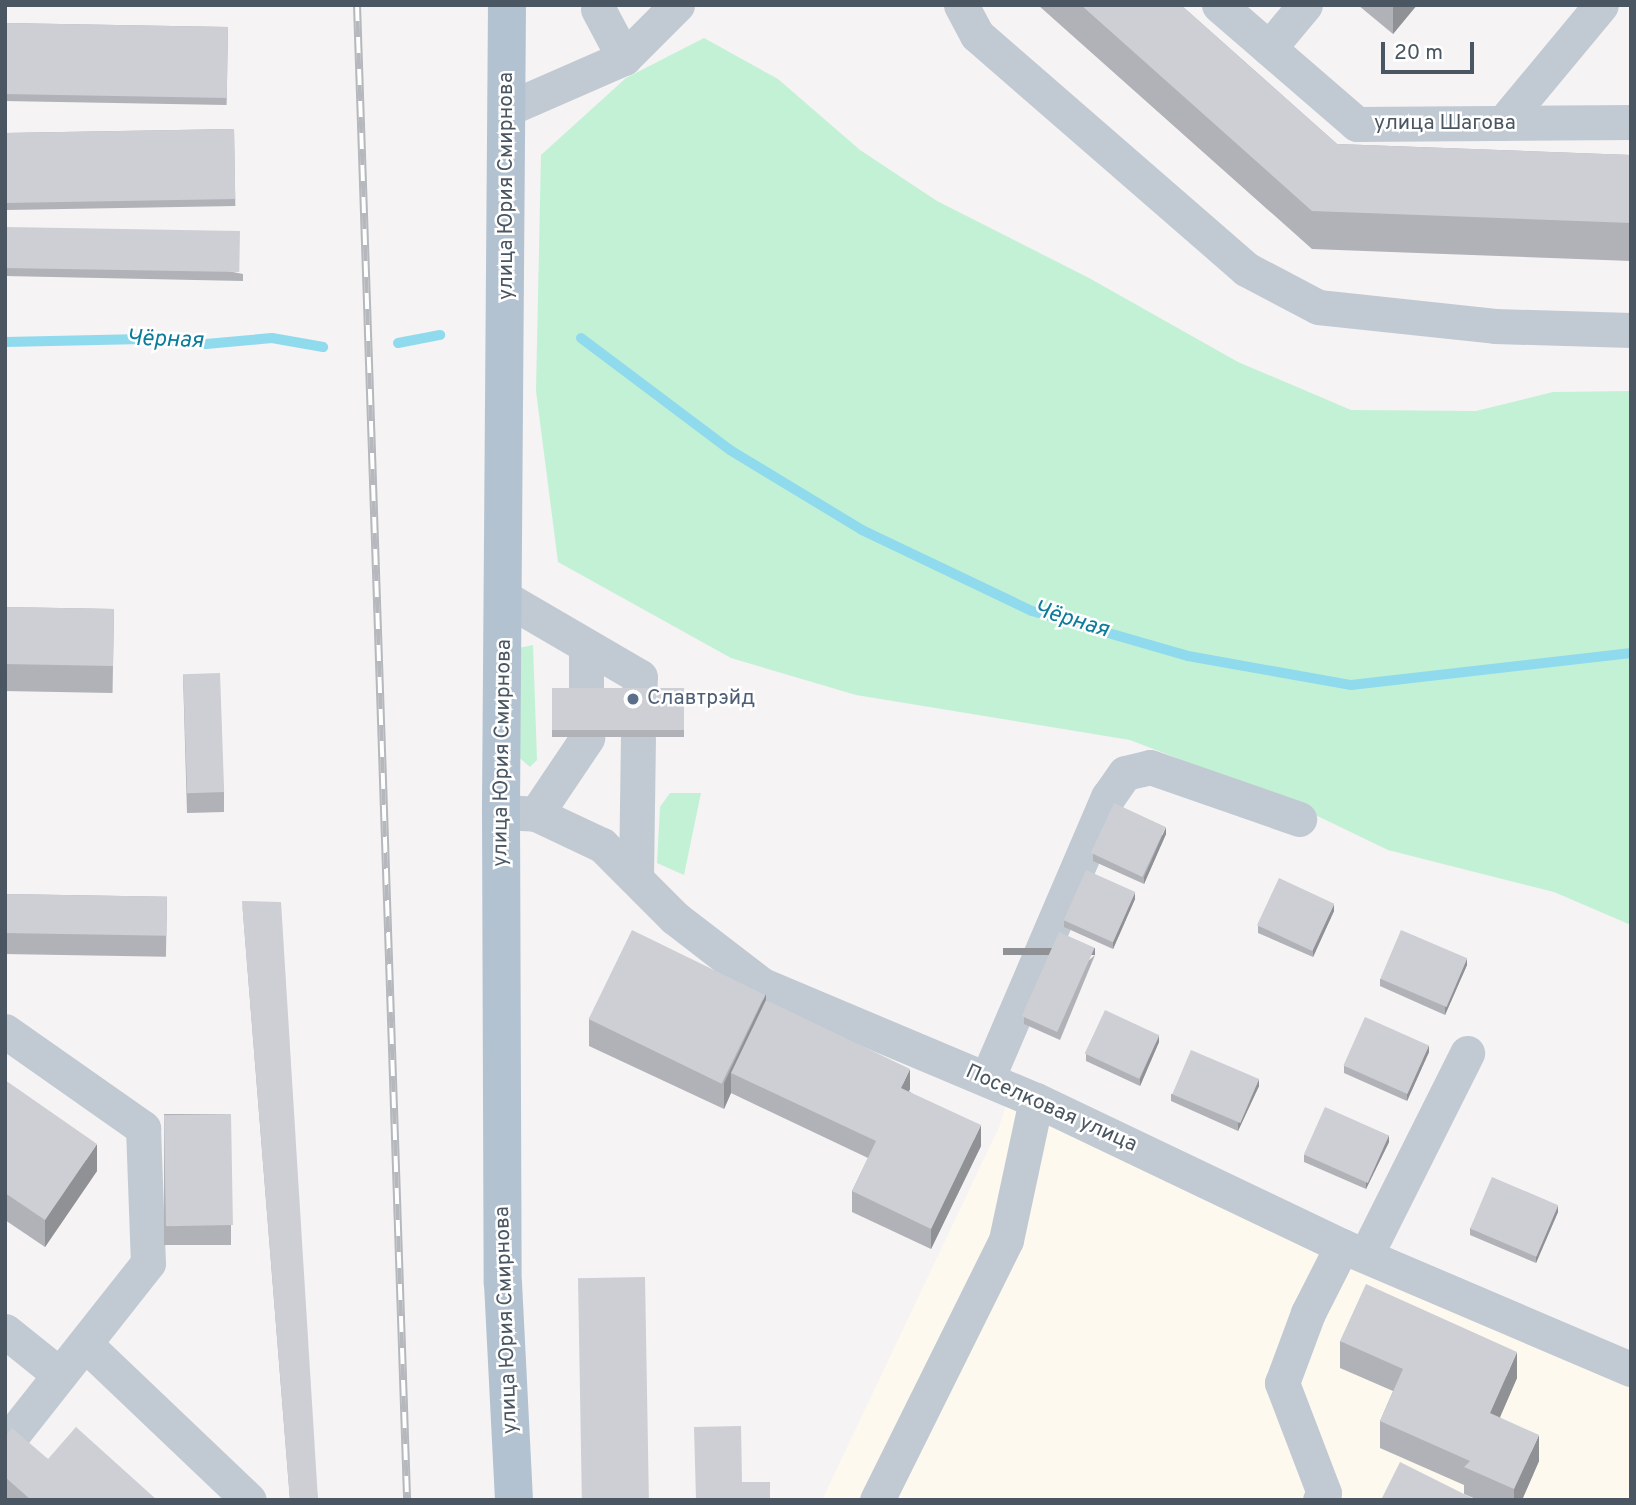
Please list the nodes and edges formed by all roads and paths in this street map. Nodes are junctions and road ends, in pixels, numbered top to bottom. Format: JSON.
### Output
{"nodes":[{"id":1,"x":507,"y":5,"type":"edge"},
{"id":2,"x":961,"y":5,"type":"edge"},
{"id":3,"x":1219,"y":5,"type":"edge"},
{"id":4,"x":1304,"y":5,"type":"edge"},
{"id":5,"x":1601,"y":5,"type":"edge"},
{"id":6,"x":674,"y":7,"type":"edge"},
{"id":7,"x":598,"y":9,"type":"dead end"},
{"id":8,"x":1269,"y":48,"type":"junction"},
{"id":9,"x":624,"y":58,"type":"junction"},
{"id":10,"x":507,"y":109,"type":"junction"},
{"id":11,"x":1631,"y":122,"type":"edge"},
{"id":12,"x":1503,"y":123,"type":"junction"},
{"id":13,"x":1631,"y":330,"type":"edge"},
{"id":14,"x":506,"y":597,"type":"junction"},
{"id":15,"x":586,"y":649,"type":"junction"},
{"id":16,"x":586,"y":694,"type":"edge"},
{"id":17,"x":639,"y":694,"type":"edge"},
{"id":18,"x":587,"y":738,"type":"edge"},
{"id":19,"x":638,"y":738,"type":"edge"},
{"id":20,"x":518,"y":813,"type":"junction"},
{"id":21,"x":1299,"y":819,"type":"dead end"},
{"id":22,"x":636,"y":878,"type":"junction"},
{"id":23,"x":5,"y":1031,"type":"edge"},
{"id":24,"x":1467,"y":1053,"type":"dead end"},
{"id":25,"x":987,"y":1079,"type":"junction"},
{"id":26,"x":1036,"y":1100,"type":"junction"},
{"id":27,"x":1354,"y":1251,"type":"junction"},
{"id":28,"x":5,"y":1331,"type":"edge"},
{"id":29,"x":85,"y":1344,"type":"junction"},
{"id":30,"x":1631,"y":1369,"type":"edge"},
{"id":31,"x":60,"y":1375,"type":"junction"},
{"id":32,"x":5,"y":1444,"type":"edge"},
{"id":33,"x":249,"y":1500,"type":"edge"},
{"id":34,"x":514,"y":1500,"type":"edge"},
{"id":35,"x":877,"y":1500,"type":"edge"},
{"id":36,"x":1320,"y":1500,"type":"edge"}],
"edges":[{"from":1,"to":10,"type":"main road","name":"улица Юрия Смирнова"},
{"from":2,"to":13,"type":"street"},
{"from":3,"to":8,"type":"street","name":"улица Шагова"},
{"from":4,"to":8,"type":"street"},
{"from":5,"to":12,"type":"street"},
{"from":6,"to":9,"type":"street"},
{"from":7,"to":9,"type":"street"},
{"from":8,"to":12,"type":"street","name":"улица Шагова"},
{"from":9,"to":10,"type":"street"},
{"from":10,"to":14,"type":"main road","name":"улица Юрия Смирнова"},
{"from":11,"to":12,"type":"street","name":"улица Шагова"},
{"from":14,"to":15,"type":"street"},
{"from":14,"to":20,"type":"main road","name":"улица Юрия Смирнова"},
{"from":15,"to":16,"type":"street"},
{"from":15,"to":17,"type":"street"},
{"from":18,"to":20,"type":"street"},
{"from":19,"to":22,"type":"street"},
{"from":20,"to":22,"type":"street","name":"Поселковая улица"},
{"from":20,"to":34,"type":"main road","name":"улица Юрия Смирнова"},
{"from":21,"to":25,"type":"street"},
{"from":22,"to":25,"type":"street","name":"Поселковая улица"},
{"from":23,"to":29,"type":"street"},
{"from":24,"to":27,"type":"street"},
{"from":25,"to":26,"type":"street","name":"Поселковая улица"},
{"from":26,"to":27,"type":"street","name":"Поселковая улица"},
{"from":26,"to":35,"type":"street"},
{"from":27,"to":30,"type":"street","name":"Поселковая улица"},
{"from":27,"to":36,"type":"street"},
{"from":28,"to":31,"type":"street"},
{"from":29,"to":31,"type":"street"},
{"from":29,"to":33,"type":"street"},
{"from":31,"to":32,"type":"street"}]}
